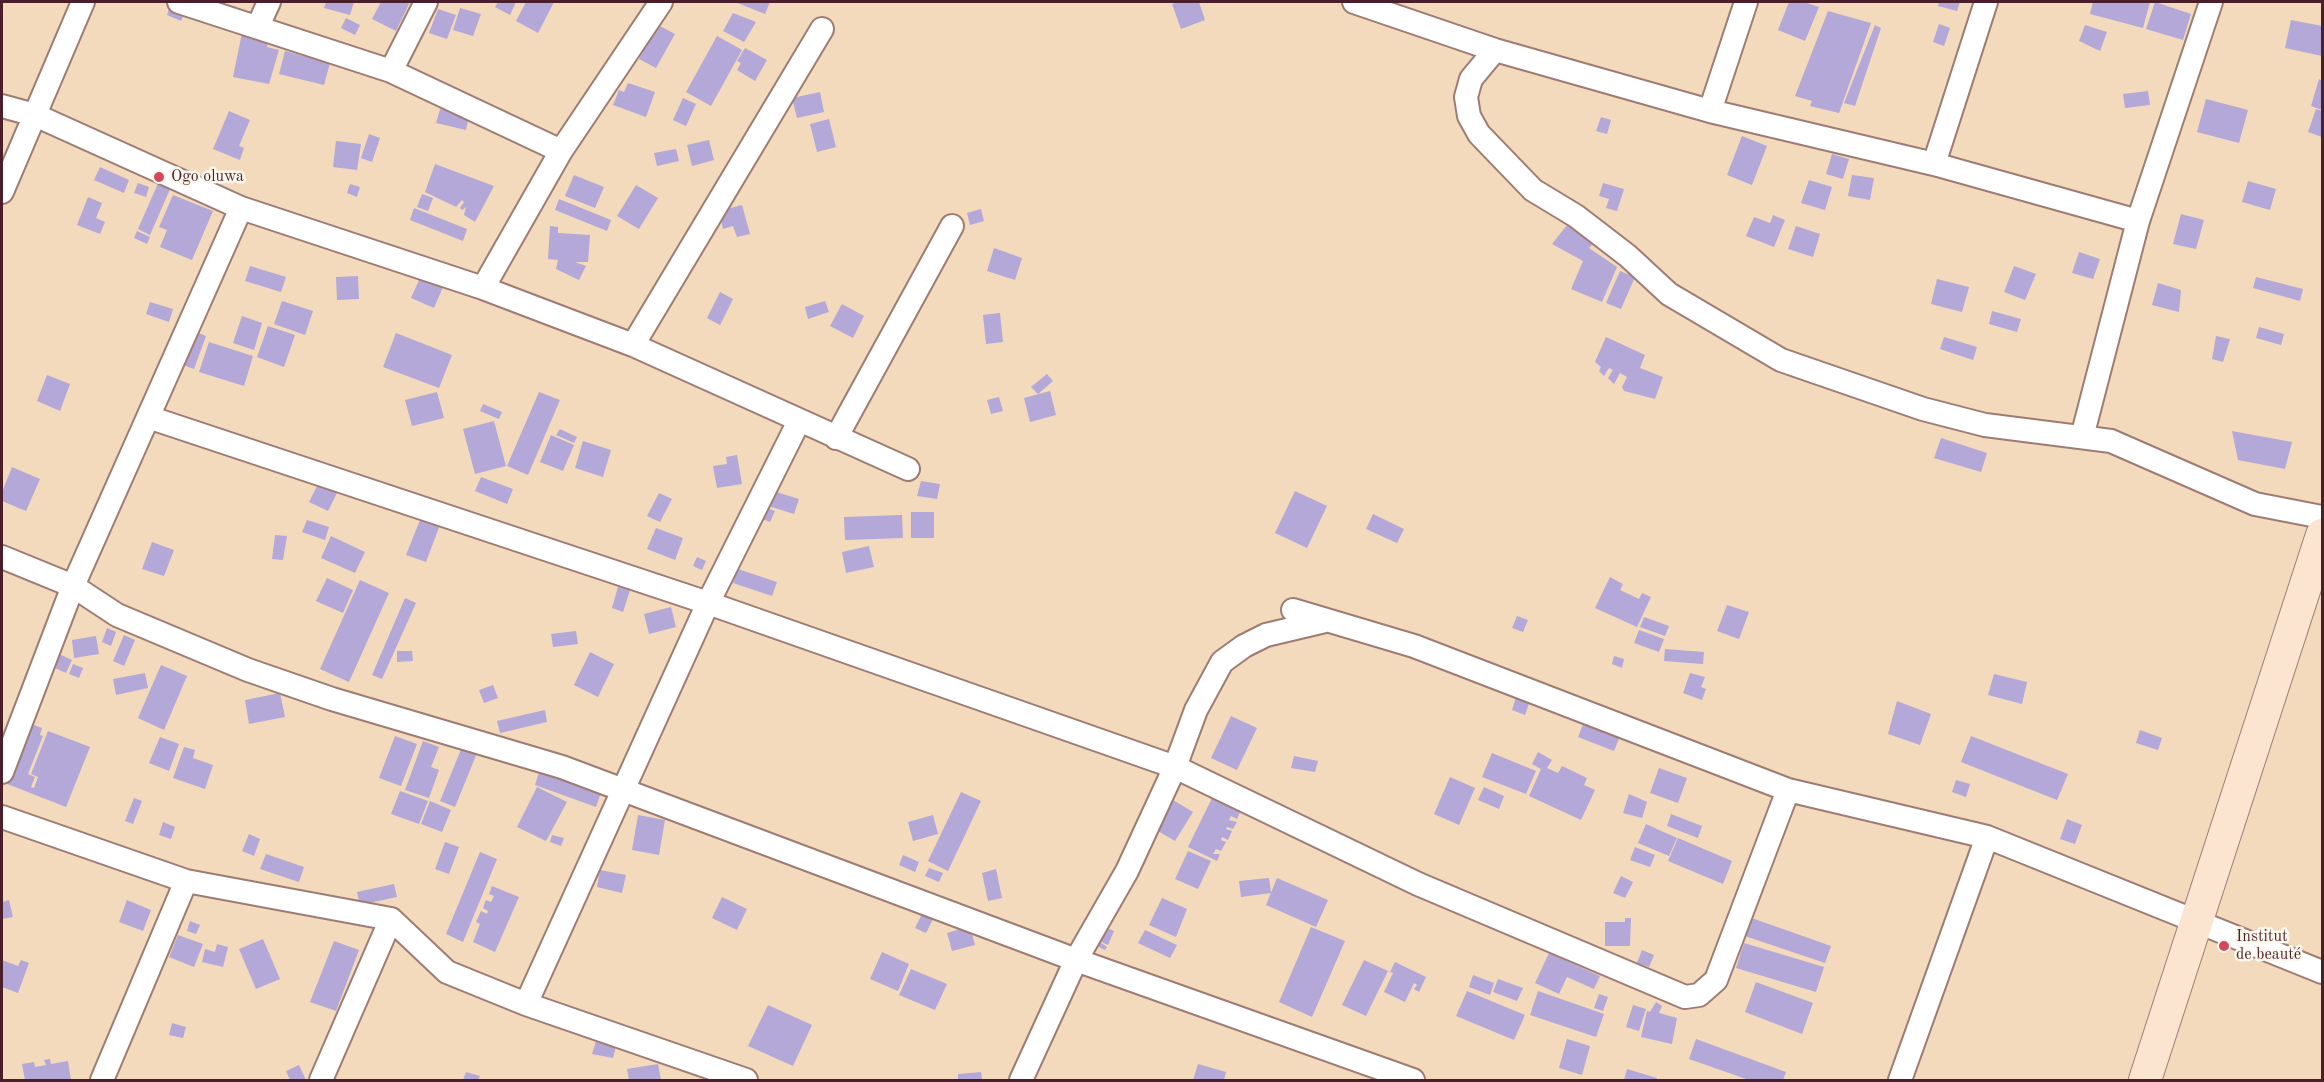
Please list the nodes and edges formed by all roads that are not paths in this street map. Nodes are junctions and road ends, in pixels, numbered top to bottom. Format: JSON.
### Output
{"nodes":[{"id":1,"x":83,"y":2,"type":"edge"},
{"id":2,"x":179,"y":2,"type":"edge"},
{"id":3,"x":269,"y":2,"type":"edge"},
{"id":4,"x":426,"y":2,"type":"edge"},
{"id":5,"x":661,"y":2,"type":"edge"},
{"id":6,"x":1354,"y":2,"type":"edge"},
{"id":7,"x":1746,"y":2,"type":"edge"},
{"id":8,"x":1986,"y":2,"type":"edge"},
{"id":9,"x":2211,"y":2,"type":"edge"},
{"id":10,"x":258,"y":26,"type":"junction"},
{"id":11,"x":822,"y":29,"type":"dead end"},
{"id":12,"x":1495,"y":50,"type":"junction"},
{"id":13,"x":391,"y":71,"type":"junction"},
{"id":14,"x":2,"y":106,"type":"edge"},
{"id":15,"x":1710,"y":111,"type":"junction"},
{"id":16,"x":34,"y":115,"type":"junction"},
{"id":17,"x":561,"y":151,"type":"junction"},
{"id":18,"x":1934,"y":164,"type":"junction"},
{"id":19,"x":2,"y":192,"type":"edge"},
{"id":20,"x":241,"y":208,"type":"junction"},
{"id":21,"x":2139,"y":221,"type":"junction"},
{"id":22,"x":952,"y":226,"type":"dead end"},
{"id":23,"x":483,"y":288,"type":"junction"},
{"id":24,"x":633,"y":345,"type":"junction"},
{"id":25,"x":148,"y":417,"type":"junction"},
{"id":26,"x":799,"y":421,"type":"junction"},
{"id":27,"x":2082,"y":437,"type":"junction"},
{"id":28,"x":836,"y":438,"type":"junction"},
{"id":29,"x":908,"y":469,"type":"dead end"},
{"id":30,"x":2322,"y":518,"type":"edge"},
{"id":31,"x":2322,"y":535,"type":"edge"},
{"id":32,"x":2,"y":557,"type":"edge"},
{"id":33,"x":74,"y":586,"type":"junction"},
{"id":34,"x":708,"y":603,"type":"junction"},
{"id":35,"x":1293,"y":610,"type":"dead end"},
{"id":36,"x":1326,"y":621,"type":"junction"},
{"id":37,"x":1175,"y":767,"type":"junction"},
{"id":38,"x":2,"y":772,"type":"edge"},
{"id":39,"x":625,"y":790,"type":"junction"},
{"id":40,"x":1788,"y":790,"type":"junction"},
{"id":41,"x":2,"y":817,"type":"edge"},
{"id":42,"x":1987,"y":837,"type":"junction"},
{"id":43,"x":186,"y":881,"type":"junction"},
{"id":44,"x":391,"y":919,"type":"junction"},
{"id":45,"x":2197,"y":921,"type":"junction"},
{"id":46,"x":1076,"y":960,"type":"junction"},
{"id":47,"x":2322,"y":972,"type":"edge"},
{"id":48,"x":526,"y":1004,"type":"junction"},
{"id":49,"x":102,"y":1080,"type":"edge"},
{"id":50,"x":321,"y":1080,"type":"edge"},
{"id":51,"x":746,"y":1080,"type":"edge"},
{"id":52,"x":1021,"y":1080,"type":"edge"},
{"id":53,"x":1413,"y":1080,"type":"edge"},
{"id":54,"x":1900,"y":1080,"type":"edge"},
{"id":55,"x":2145,"y":1080,"type":"edge"}],
"edges":[{"from":1,"to":16,"type":"street"},
{"from":2,"to":10,"type":"street"},
{"from":3,"to":10,"type":"street"},
{"from":4,"to":13,"type":"street"},
{"from":5,"to":17,"type":"street"},
{"from":6,"to":12,"type":"street"},
{"from":7,"to":15,"type":"street"},
{"from":8,"to":18,"type":"street"},
{"from":9,"to":21,"type":"street"},
{"from":10,"to":13,"type":"street"},
{"from":11,"to":24,"type":"street"},
{"from":12,"to":15,"type":"street"},
{"from":12,"to":27,"type":"street"},
{"from":13,"to":17,"type":"street"},
{"from":14,"to":16,"type":"street"},
{"from":15,"to":18,"type":"street"},
{"from":16,"to":19,"type":"street"},
{"from":16,"to":20,"type":"street"},
{"from":17,"to":23,"type":"street"},
{"from":18,"to":21,"type":"street"},
{"from":20,"to":23,"type":"street"},
{"from":20,"to":25,"type":"street"},
{"from":21,"to":27,"type":"street"},
{"from":22,"to":28,"type":"street"},
{"from":23,"to":24,"type":"street"},
{"from":24,"to":26,"type":"street"},
{"from":25,"to":33,"type":"street"},
{"from":25,"to":34,"type":"street"},
{"from":26,"to":28,"type":"street"},
{"from":26,"to":34,"type":"street"},
{"from":27,"to":30,"type":"street"},
{"from":28,"to":29,"type":"street"},
{"from":31,"to":45,"type":"street"},
{"from":32,"to":33,"type":"street"},
{"from":33,"to":38,"type":"street"},
{"from":33,"to":39,"type":"street"},
{"from":34,"to":37,"type":"street"},
{"from":34,"to":39,"type":"street"},
{"from":35,"to":36,"type":"street"},
{"from":36,"to":37,"type":"street"},
{"from":36,"to":40,"type":"street"},
{"from":37,"to":40,"type":"street"},
{"from":37,"to":46,"type":"street"},
{"from":39,"to":46,"type":"street"},
{"from":39,"to":48,"type":"street"},
{"from":40,"to":42,"type":"street"},
{"from":41,"to":43,"type":"street"},
{"from":42,"to":45,"type":"street"},
{"from":42,"to":54,"type":"street"},
{"from":43,"to":44,"type":"street"},
{"from":43,"to":49,"type":"street"},
{"from":44,"to":48,"type":"street"},
{"from":44,"to":50,"type":"street"},
{"from":45,"to":47,"type":"street"},
{"from":45,"to":55,"type":"street"},
{"from":46,"to":52,"type":"street"},
{"from":46,"to":53,"type":"street"},
{"from":48,"to":51,"type":"street"}]}
